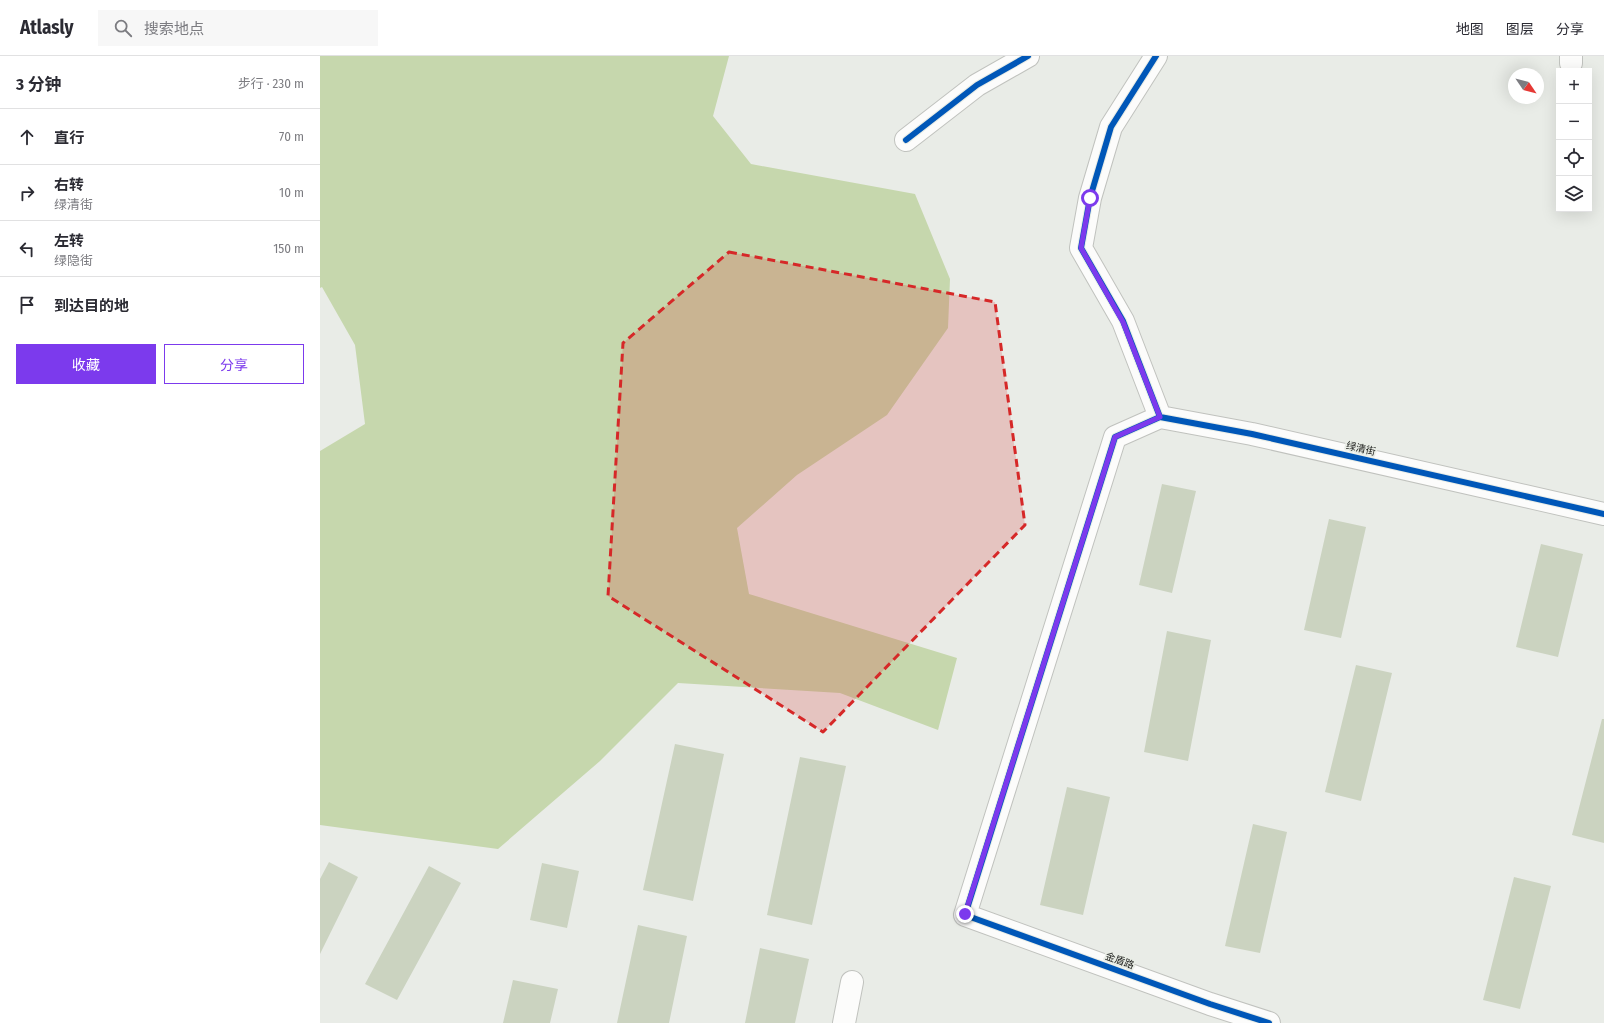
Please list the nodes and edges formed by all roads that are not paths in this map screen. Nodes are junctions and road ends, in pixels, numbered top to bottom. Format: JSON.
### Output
{"nodes":[{"id":1,"x":1028,"y":56,"type":"edge"},
{"id":2,"x":1156,"y":56,"type":"edge"},
{"id":3,"x":906,"y":140,"type":"dead end"},
{"id":4,"x":1160,"y":417,"type":"junction"},
{"id":5,"x":1604,"y":514,"type":"edge"},
{"id":6,"x":852,"y":982,"type":"dead end"},
{"id":7,"x":844,"y":1023,"type":"edge"},
{"id":8,"x":1269,"y":1023,"type":"edge"}],
"edges":[{"from":1,"to":3,"type":"street"},
{"from":2,"to":4,"type":"street"},
{"from":4,"to":5,"type":"street","name":"绿清街"},
{"from":4,"to":8,"type":"street","name":"金盾路"},
{"from":6,"to":7,"type":"street"}]}
